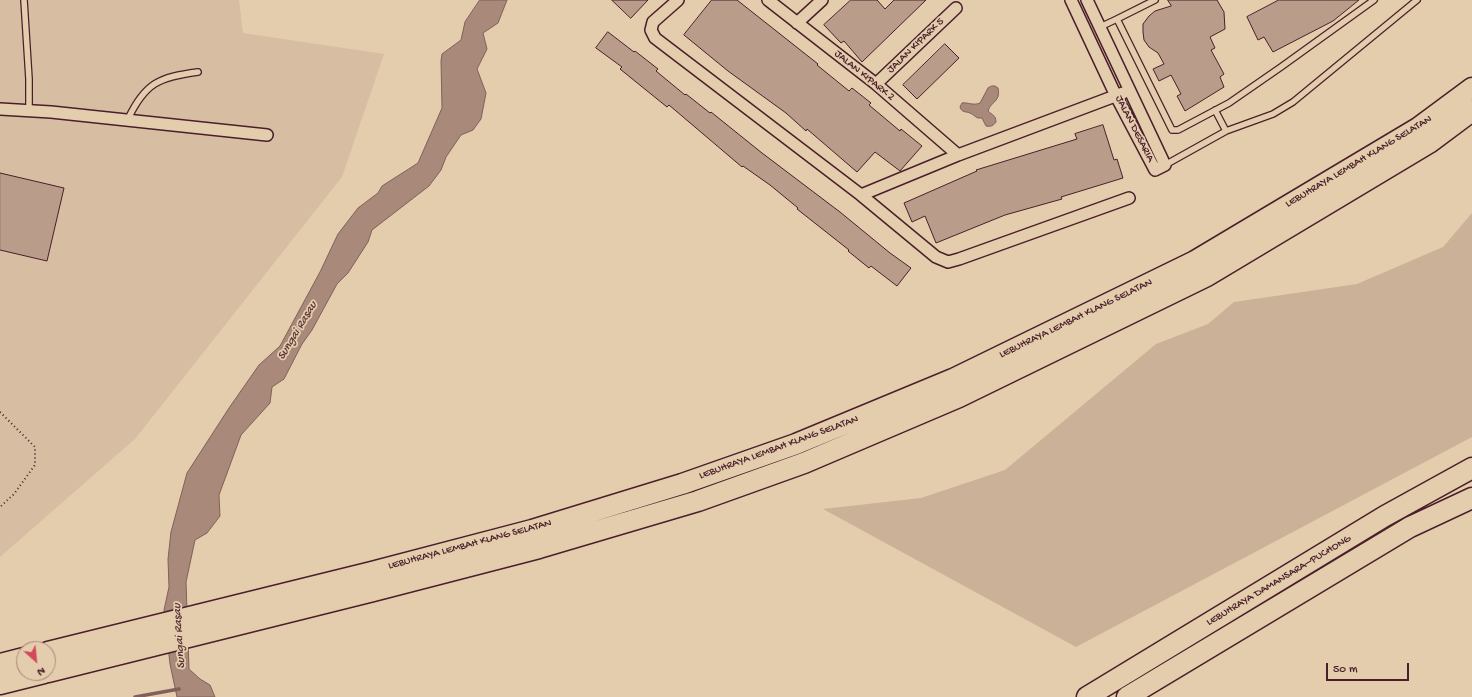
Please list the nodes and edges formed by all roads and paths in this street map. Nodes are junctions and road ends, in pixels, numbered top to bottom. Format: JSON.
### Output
{"nodes":[{"id":1,"x":24,"y":0,"type":"edge"},
{"id":2,"x":678,"y":0,"type":"edge"},
{"id":3,"x":768,"y":0,"type":"edge"},
{"id":4,"x":822,"y":0,"type":"edge"},
{"id":5,"x":1071,"y":0,"type":"edge"},
{"id":6,"x":1087,"y":0,"type":"edge"},
{"id":7,"x":1155,"y":0,"type":"edge"},
{"id":8,"x":1374,"y":0,"type":"edge"},
{"id":9,"x":1417,"y":0,"type":"edge"},
{"id":10,"x":956,"y":8,"type":"dead end"},
{"id":11,"x":1117,"y":18,"type":"junction"},
{"id":12,"x":797,"y":23,"type":"junction"},
{"id":13,"x":1100,"y":27,"type":"junction"},
{"id":14,"x":198,"y":72,"type":"dead end"},
{"id":15,"x":876,"y":84,"type":"junction"},
{"id":16,"x":1472,"y":88,"type":"edge"},
{"id":17,"x":1129,"y":90,"type":"junction"},
{"id":18,"x":1116,"y":96,"type":"junction"},
{"id":19,"x":0,"y":109,"type":"edge"},
{"id":20,"x":1215,"y":110,"type":"junction"},
{"id":21,"x":29,"y":111,"type":"junction"},
{"id":22,"x":1472,"y":111,"type":"edge"},
{"id":23,"x":128,"y":120,"type":"junction"},
{"id":24,"x":1226,"y":131,"type":"junction"},
{"id":25,"x":267,"y":135,"type":"dead end"},
{"id":26,"x":958,"y":155,"type":"junction"},
{"id":27,"x":1165,"y":165,"type":"junction"},
{"id":28,"x":861,"y":195,"type":"junction"},
{"id":29,"x":1129,"y":198,"type":"dead end"},
{"id":30,"x":0,"y":412,"type":"edge"},
{"id":31,"x":1472,"y":468,"type":"edge"},
{"id":32,"x":1472,"y":498,"type":"edge"},
{"id":33,"x":0,"y":507,"type":"edge"},
{"id":34,"x":56,"y":650,"type":"edge"},
{"id":35,"x":16,"y":660,"type":"edge"},
{"id":36,"x":0,"y":664,"type":"edge"},
{"id":37,"x":56,"y":670,"type":"edge"},
{"id":38,"x":16,"y":680,"type":"edge"},
{"id":39,"x":0,"y":684,"type":"edge"},
{"id":40,"x":1088,"y":697,"type":"edge"},
{"id":41,"x":1127,"y":697,"type":"edge"}],
"edges":[{"from":1,"to":21,"type":"lane"},
{"from":2,"to":28,"type":"street"},
{"from":3,"to":12,"type":"street","name":"JALAN KIPARK 2"},
{"from":4,"to":12,"type":"street"},
{"from":5,"to":18,"type":"street","name":"JALAN DESARIA"},
{"from":6,"to":13,"type":"street","name":"JALAN DESARIA"},
{"from":7,"to":11,"type":"lane"},
{"from":8,"to":20,"type":"lane"},
{"from":9,"to":24,"type":"lane"},
{"from":10,"to":15,"type":"street","name":"JALAN KIPARK 5"},
{"from":11,"to":13,"type":"lane"},
{"from":11,"to":20,"type":"lane"},
{"from":12,"to":15,"type":"street","name":"JALAN KIPARK 2"},
{"from":13,"to":17,"type":"street","name":"JALAN DESARIA"},
{"from":14,"to":23,"type":"lane"},
{"from":15,"to":26,"type":"street","name":"JALAN KIPARK 2"},
{"from":16,"to":34,"type":"highway","name":"LEBUHRAYA LEMBAH KLANG SELATAN"},
{"from":17,"to":18,"type":"street"},
{"from":17,"to":27,"type":"street","name":"JALAN DESARIA"},
{"from":18,"to":26,"type":"street"},
{"from":18,"to":27,"type":"street","name":"JALAN DESARIA"},
{"from":19,"to":21,"type":"street"},
{"from":20,"to":24,"type":"lane"},
{"from":21,"to":23,"type":"street"},
{"from":22,"to":37,"type":"highway","name":"LEBUHRAYA LEMBAH KLANG SELATAN"},
{"from":23,"to":25,"type":"street"},
{"from":24,"to":27,"type":"lane"},
{"from":26,"to":28,"type":"street"},
{"from":28,"to":29,"type":"street"},
{"from":30,"to":33,"type":"path"},
{"from":31,"to":40,"type":"highway","name":"LEBUHRAYA DAMANSARA–PUCHONG"},
{"from":32,"to":41,"type":"highway","name":"LEBUHRAYA DAMANSARA–PUCHONG"},
{"from":35,"to":36,"type":"highway"},
{"from":38,"to":39,"type":"highway"}]}
